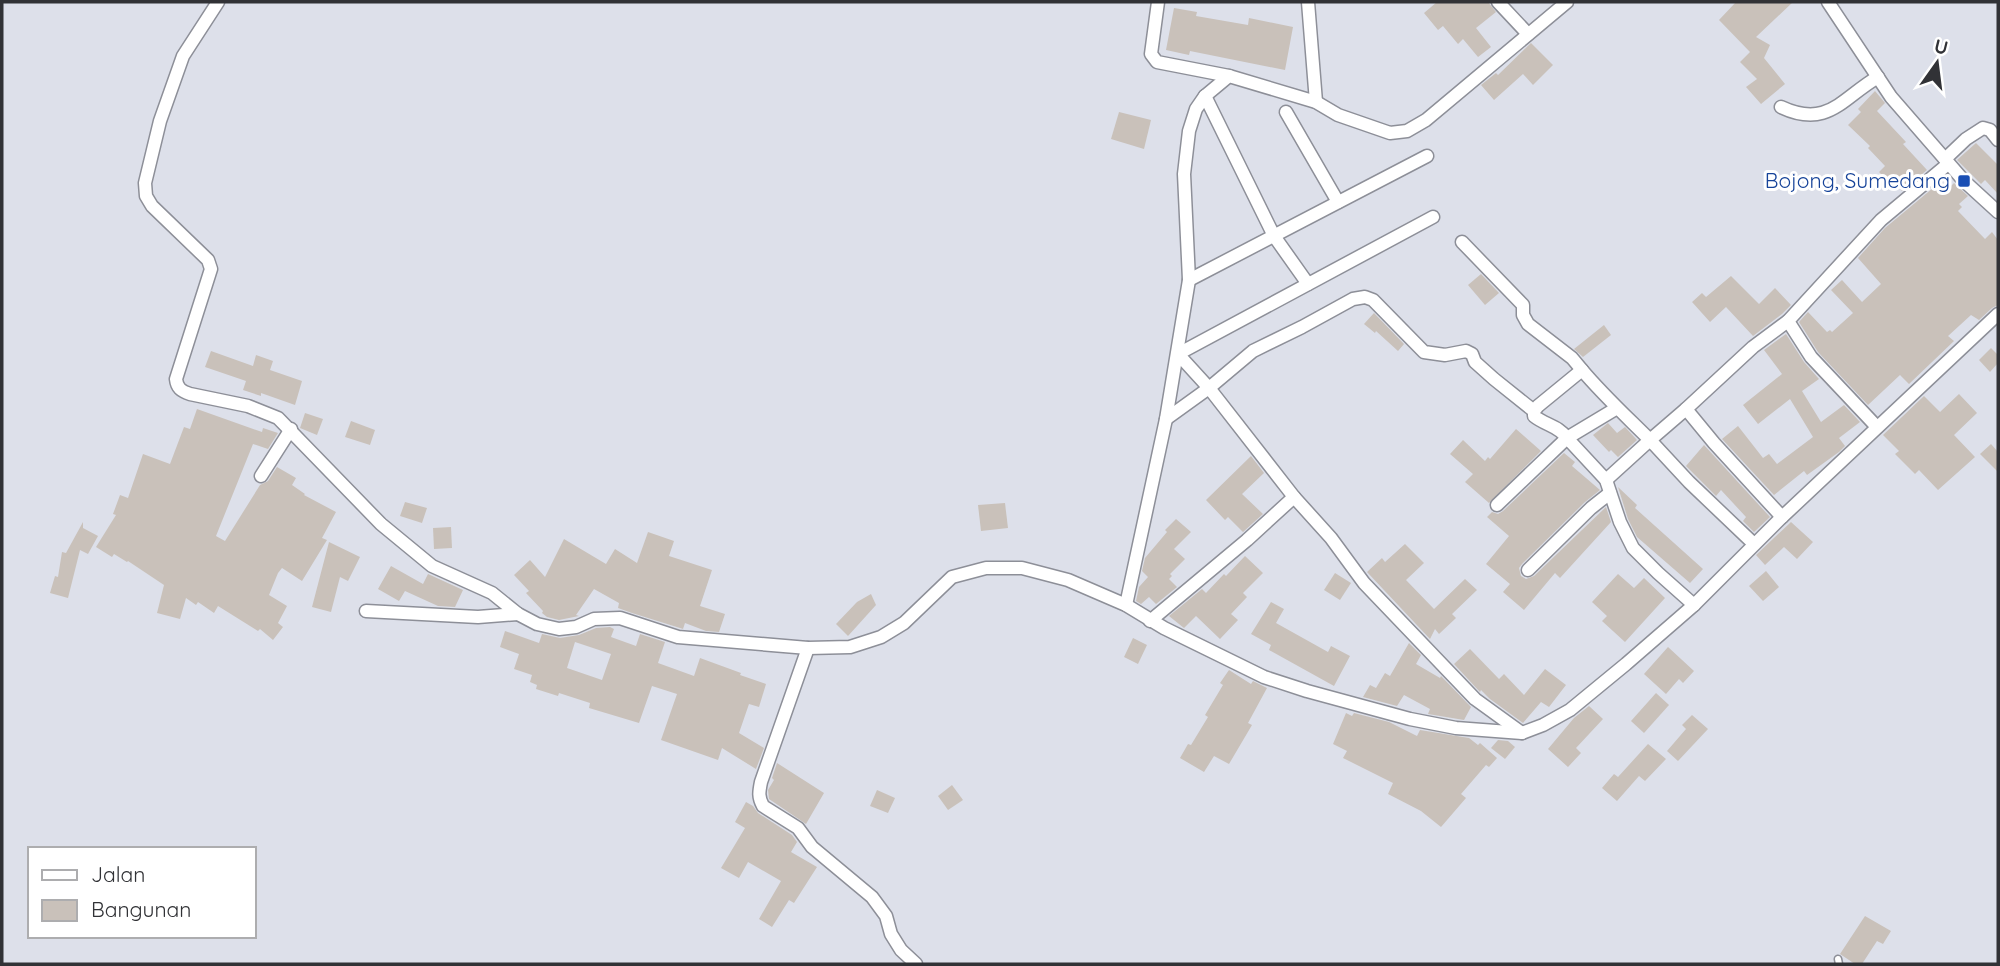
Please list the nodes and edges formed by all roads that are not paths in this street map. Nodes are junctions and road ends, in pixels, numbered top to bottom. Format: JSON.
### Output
{"nodes":[{"id":1,"x":218,"y":2,"type":"edge"},
{"id":2,"x":1158,"y":2,"type":"edge"},
{"id":3,"x":1308,"y":2,"type":"edge"},
{"id":4,"x":1498,"y":2,"type":"edge"},
{"id":5,"x":1567,"y":2,"type":"edge"},
{"id":6,"x":1828,"y":2,"type":"edge"},
{"id":7,"x":1528,"y":34,"type":"junction"},
{"id":8,"x":1229,"y":76,"type":"junction"},
{"id":9,"x":1878,"y":77,"type":"junction"},
{"id":10,"x":1205,"y":96,"type":"junction"},
{"id":11,"x":1316,"y":102,"type":"junction"},
{"id":12,"x":1781,"y":107,"type":"dead end"},
{"id":13,"x":1286,"y":111,"type":"dead end"},
{"id":14,"x":1998,"y":140,"type":"edge"},
{"id":15,"x":1426,"y":156,"type":"dead end"},
{"id":16,"x":1947,"y":161,"type":"junction"},
{"id":17,"x":1338,"y":202,"type":"junction"},
{"id":18,"x":1998,"y":212,"type":"edge"},
{"id":19,"x":1433,"y":217,"type":"dead end"},
{"id":20,"x":1274,"y":236,"type":"junction"},
{"id":21,"x":1462,"y":242,"type":"dead end"},
{"id":22,"x":1189,"y":281,"type":"junction"},
{"id":23,"x":1308,"y":284,"type":"junction"},
{"id":24,"x":1998,"y":314,"type":"edge"},
{"id":25,"x":1788,"y":321,"type":"junction"},
{"id":26,"x":1178,"y":354,"type":"junction"},
{"id":27,"x":1582,"y":370,"type":"junction"},
{"id":28,"x":1209,"y":388,"type":"junction"},
{"id":29,"x":1617,"y":408,"type":"junction"},
{"id":30,"x":1686,"y":408,"type":"junction"},
{"id":31,"x":1534,"y":411,"type":"junction"},
{"id":32,"x":1166,"y":419,"type":"junction"},
{"id":33,"x":1877,"y":427,"type":"junction"},
{"id":34,"x":291,"y":429,"type":"junction"},
{"id":35,"x":1567,"y":438,"type":"junction"},
{"id":36,"x":1650,"y":440,"type":"junction"},
{"id":37,"x":261,"y":477,"type":"dead end"},
{"id":38,"x":1606,"y":480,"type":"junction"},
{"id":39,"x":1610,"y":493,"type":"junction"},
{"id":40,"x":1294,"y":497,"type":"junction"},
{"id":41,"x":1497,"y":505,"type":"dead end"},
{"id":42,"x":1782,"y":517,"type":"junction"},
{"id":43,"x":1754,"y":544,"type":"junction"},
{"id":44,"x":1528,"y":570,"type":"dead end"},
{"id":45,"x":1694,"y":605,"type":"junction"},
{"id":46,"x":1126,"y":606,"type":"junction"},
{"id":47,"x":366,"y":611,"type":"dead end"},
{"id":48,"x":518,"y":614,"type":"junction"},
{"id":49,"x":1150,"y":621,"type":"junction"},
{"id":50,"x":808,"y":648,"type":"junction"},
{"id":51,"x":1522,"y":733,"type":"junction"},
{"id":52,"x":916,"y":964,"type":"edge"}],
"edges":[{"from":1,"to":34,"type":"street"},
{"from":2,"to":8,"type":"street"},
{"from":3,"to":11,"type":"street"},
{"from":4,"to":7,"type":"street"},
{"from":5,"to":7,"type":"street"},
{"from":6,"to":9,"type":"street"},
{"from":7,"to":11,"type":"street"},
{"from":8,"to":10,"type":"street"},
{"from":8,"to":11,"type":"street"},
{"from":9,"to":12,"type":"street"},
{"from":9,"to":16,"type":"street"},
{"from":10,"to":20,"type":"street"},
{"from":10,"to":22,"type":"street"},
{"from":13,"to":17,"type":"street"},
{"from":14,"to":16,"type":"street"},
{"from":15,"to":17,"type":"street"},
{"from":16,"to":18,"type":"street"},
{"from":16,"to":25,"type":"street"},
{"from":17,"to":20,"type":"street"},
{"from":19,"to":23,"type":"street"},
{"from":20,"to":22,"type":"street"},
{"from":20,"to":23,"type":"street"},
{"from":21,"to":27,"type":"street"},
{"from":22,"to":26,"type":"street"},
{"from":23,"to":26,"type":"street"},
{"from":24,"to":33,"type":"street"},
{"from":25,"to":30,"type":"street"},
{"from":25,"to":33,"type":"street"},
{"from":26,"to":28,"type":"street"},
{"from":26,"to":32,"type":"street"},
{"from":27,"to":29,"type":"street"},
{"from":27,"to":31,"type":"street"},
{"from":28,"to":31,"type":"street"},
{"from":28,"to":32,"type":"street"},
{"from":28,"to":40,"type":"street"},
{"from":29,"to":35,"type":"street"},
{"from":29,"to":36,"type":"street"},
{"from":30,"to":36,"type":"street"},
{"from":30,"to":42,"type":"street"},
{"from":31,"to":35,"type":"street"},
{"from":32,"to":46,"type":"street"},
{"from":33,"to":42,"type":"street"},
{"from":34,"to":37,"type":"street"},
{"from":34,"to":48,"type":"street"},
{"from":35,"to":38,"type":"street"},
{"from":35,"to":41,"type":"street"},
{"from":36,"to":38,"type":"street"},
{"from":36,"to":43,"type":"street"},
{"from":38,"to":39,"type":"street"},
{"from":39,"to":44,"type":"street"},
{"from":39,"to":45,"type":"street"},
{"from":40,"to":49,"type":"street"},
{"from":40,"to":51,"type":"street"},
{"from":42,"to":43,"type":"street"},
{"from":43,"to":45,"type":"street"},
{"from":45,"to":51,"type":"street"},
{"from":46,"to":49,"type":"street"},
{"from":46,"to":50,"type":"street"},
{"from":47,"to":48,"type":"street"},
{"from":48,"to":50,"type":"street"},
{"from":49,"to":51,"type":"street"},
{"from":50,"to":52,"type":"street"}]}
